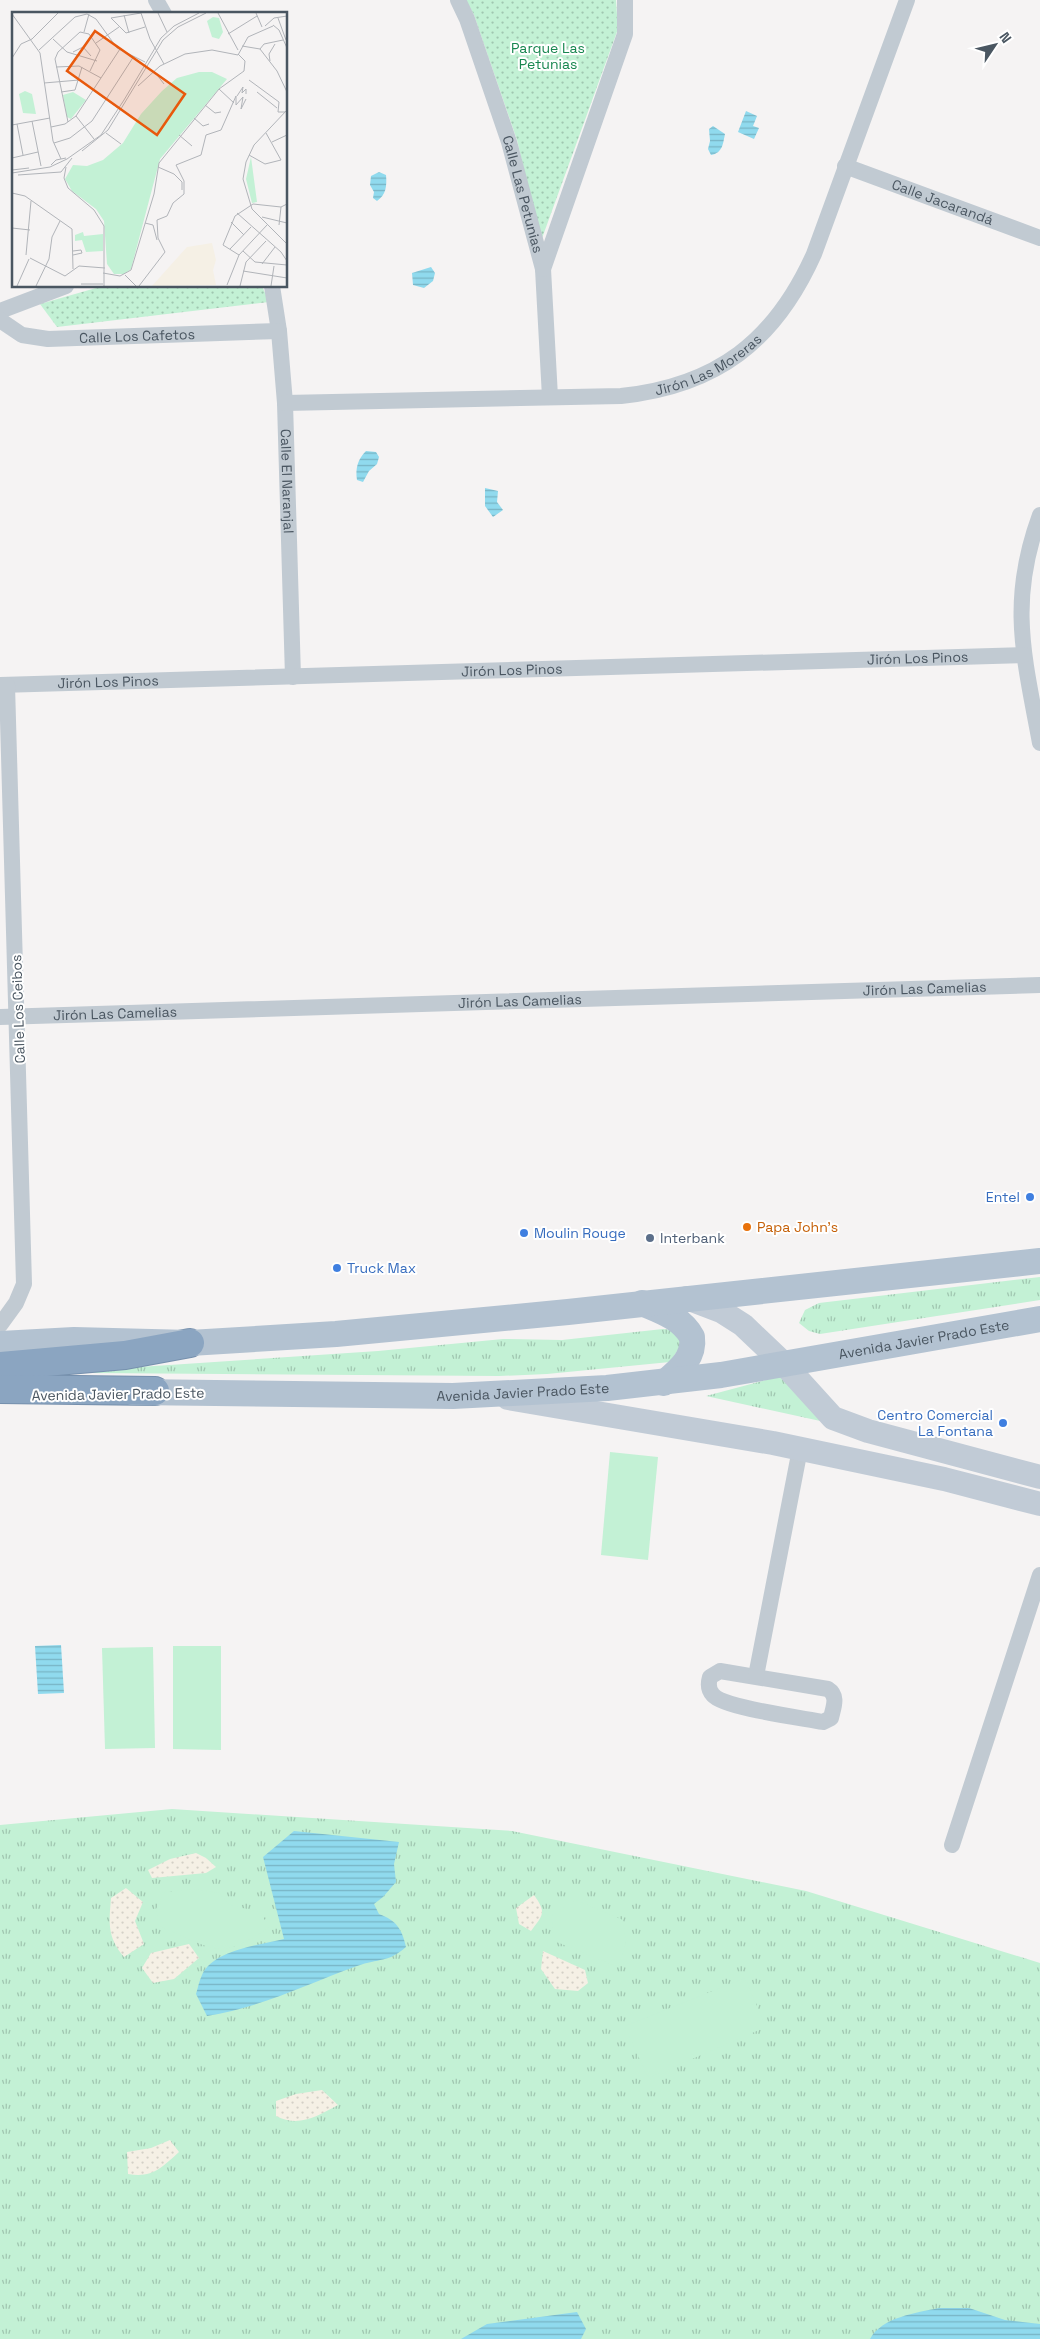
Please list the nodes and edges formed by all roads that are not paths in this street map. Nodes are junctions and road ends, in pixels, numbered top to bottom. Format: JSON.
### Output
{"nodes":[{"id":1,"x":156,"y":0,"type":"edge"},
{"id":2,"x":458,"y":0,"type":"edge"},
{"id":3,"x":625,"y":0,"type":"edge"},
{"id":4,"x":907,"y":0,"type":"edge"},
{"id":5,"x":163,"y":12,"type":"edge"},
{"id":6,"x":845,"y":166,"type":"junction"},
{"id":7,"x":1040,"y":238,"type":"edge"},
{"id":8,"x":544,"y":269,"type":"junction"},
{"id":9,"x":61,"y":288,"type":"edge"},
{"id":10,"x":272,"y":288,"type":"edge"},
{"id":11,"x":0,"y":311,"type":"edge"},
{"id":12,"x":0,"y":320,"type":"edge"},
{"id":13,"x":279,"y":332,"type":"junction"},
{"id":14,"x":550,"y":397,"type":"junction"},
{"id":15,"x":285,"y":402,"type":"junction"},
{"id":16,"x":1040,"y":515,"type":"edge"},
{"id":17,"x":1024,"y":655,"type":"junction"},
{"id":18,"x":293,"y":677,"type":"junction"},
{"id":19,"x":4,"y":685,"type":"edge"},
{"id":20,"x":1040,"y":743,"type":"edge"},
{"id":21,"x":1040,"y":985,"type":"edge"},
{"id":22,"x":18,"y":1016,"type":"junction"},
{"id":23,"x":0,"y":1017,"type":"edge"},
{"id":24,"x":1040,"y":1261,"type":"edge"},
{"id":25,"x":687,"y":1298,"type":"junction"},
{"id":26,"x":642,"y":1303,"type":"junction"},
{"id":27,"x":1040,"y":1319,"type":"edge"},
{"id":28,"x":0,"y":1325,"type":"edge"},
{"id":29,"x":190,"y":1343,"type":"junction"},
{"id":30,"x":0,"y":1344,"type":"edge"},
{"id":31,"x":784,"y":1364,"type":"junction"},
{"id":32,"x":0,"y":1366,"type":"edge"},
{"id":33,"x":664,"y":1382,"type":"junction"},
{"id":34,"x":0,"y":1389,"type":"edge"},
{"id":35,"x":155,"y":1391,"type":"junction"},
{"id":36,"x":494,"y":1395,"type":"junction"},
{"id":37,"x":0,"y":1398,"type":"edge"},
{"id":38,"x":800,"y":1448,"type":"junction"},
{"id":39,"x":1040,"y":1477,"type":"edge"},
{"id":40,"x":1040,"y":1504,"type":"edge"},
{"id":41,"x":1040,"y":1575,"type":"edge"},
{"id":42,"x":756,"y":1676,"type":"junction"},
{"id":43,"x":952,"y":1845,"type":"dead end"}],
"edges":[{"from":1,"to":5,"type":"street"},
{"from":2,"to":8,"type":"street","name":"Calle Las Petunias"},
{"from":3,"to":8,"type":"street"},
{"from":4,"to":6,"type":"street","name":"Jirón Las Moreras"},
{"from":6,"to":7,"type":"street","name":"Calle Jacarandá"},
{"from":6,"to":14,"type":"street","name":"Jirón Las Moreras"},
{"from":8,"to":14,"type":"street","name":"Calle Las Petunias"},
{"from":9,"to":11,"type":"street"},
{"from":10,"to":13,"type":"street","name":"Calle El Naranjal"},
{"from":12,"to":13,"type":"street","name":"Calle Los Cafetos"},
{"from":13,"to":15,"type":"street","name":"Calle El Naranjal"},
{"from":14,"to":15,"type":"street","name":"Jirón Las Moreras"},
{"from":15,"to":18,"type":"street","name":"Calle El Naranjal"},
{"from":16,"to":17,"type":"street"},
{"from":17,"to":18,"type":"street","name":"Jirón Los Pinos"},
{"from":17,"to":20,"type":"street"},
{"from":18,"to":19,"type":"street","name":"Jirón Los Pinos"},
{"from":19,"to":22,"type":"street","name":"Calle Los Ceibos"},
{"from":21,"to":22,"type":"street","name":"Jirón Las Camelias"},
{"from":22,"to":23,"type":"street","name":"Jirón Las Camelias"},
{"from":22,"to":28,"type":"street","name":"Calle Los Ceibos"},
{"from":24,"to":25,"type":"main road"},
{"from":25,"to":26,"type":"main road"},
{"from":25,"to":31,"type":"main road"},
{"from":26,"to":29,"type":"main road"},
{"from":26,"to":33,"type":"main road"},
{"from":27,"to":31,"type":"main road","name":"Avenida Javier Prado Este"},
{"from":29,"to":30,"type":"main road"},
{"from":29,"to":32,"type":"highway"},
{"from":31,"to":33,"type":"main road","name":"Avenida Javier Prado Este"},
{"from":31,"to":39,"type":"main road"},
{"from":33,"to":36,"type":"main road","name":"Avenida Javier Prado Este"},
{"from":34,"to":35,"type":"highway"},
{"from":35,"to":36,"type":"main road","name":"Avenida Javier Prado Este"},
{"from":35,"to":37,"type":"main road","name":"Avenida Javier Prado Este"},
{"from":36,"to":38,"type":"main road"},
{"from":38,"to":40,"type":"main road"},
{"from":38,"to":42,"type":"street"},
{"from":41,"to":43,"type":"street"},
{"from":42,"to":42,"type":"street"}]}
